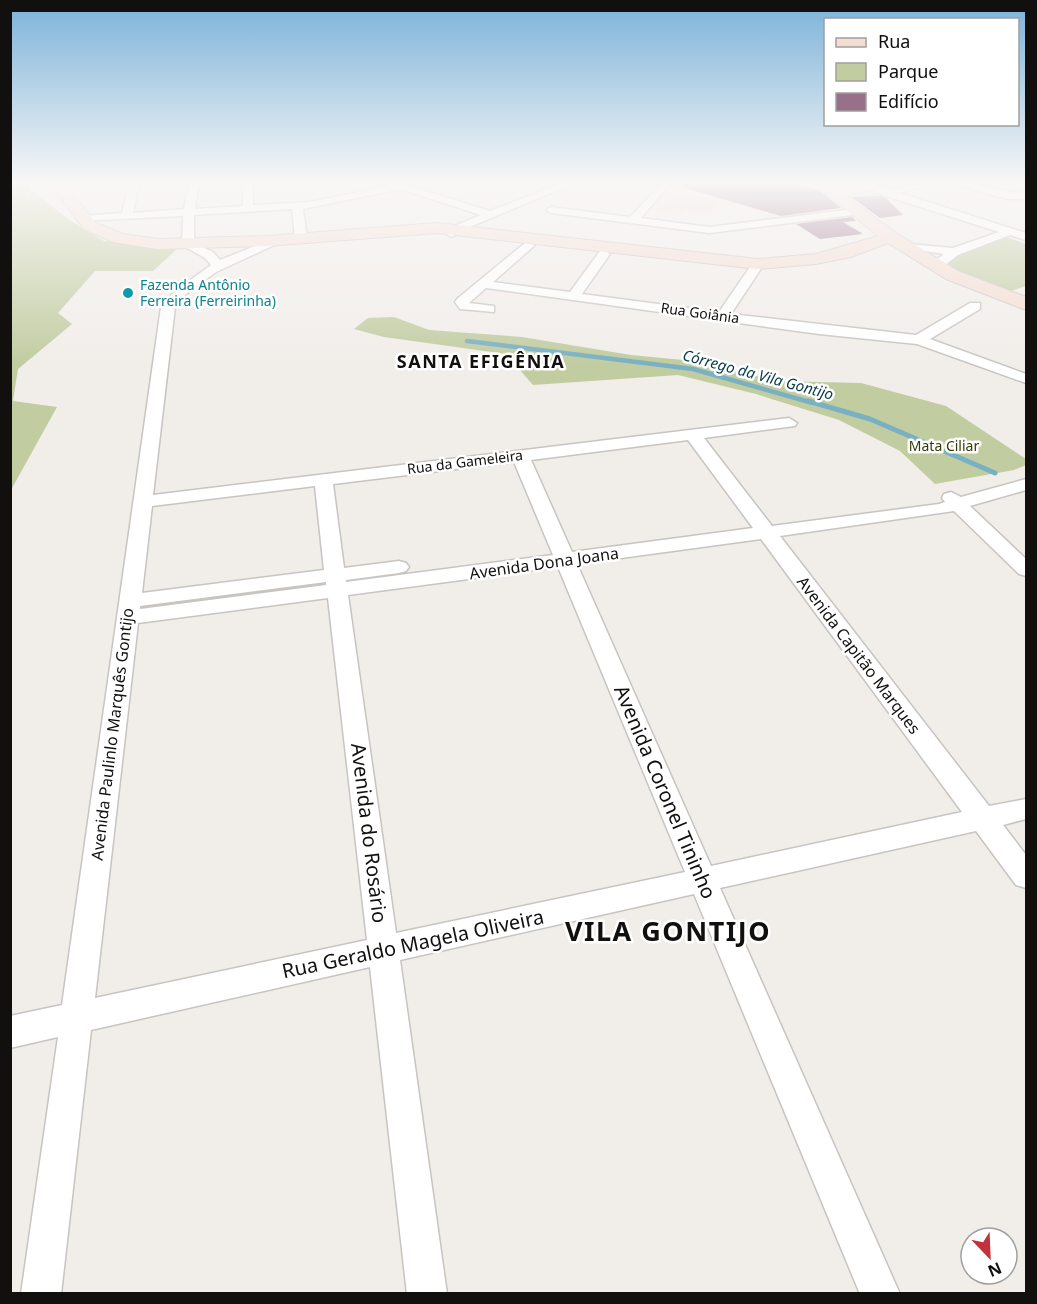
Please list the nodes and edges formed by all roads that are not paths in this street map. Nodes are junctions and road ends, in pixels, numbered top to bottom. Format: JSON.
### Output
{"nodes":[{"id":1,"x":145,"y":244,"type":"edge"},
{"id":2,"x":200,"y":244,"type":"edge"},
{"id":3,"x":272,"y":244,"type":"edge"},
{"id":4,"x":522,"y":244,"type":"edge"},
{"id":5,"x":561,"y":244,"type":"edge"},
{"id":6,"x":884,"y":244,"type":"edge"},
{"id":7,"x":901,"y":244,"type":"edge"},
{"id":8,"x":912,"y":244,"type":"edge"},
{"id":9,"x":976,"y":244,"type":"edge"},
{"id":10,"x":529,"y":245,"type":"junction"},
{"id":11,"x":203,"y":251,"type":"junction"},
{"id":12,"x":954,"y":252,"type":"junction"},
{"id":13,"x":604,"y":254,"type":"junction"},
{"id":14,"x":936,"y":266,"type":"junction"},
{"id":15,"x":757,"y":267,"type":"junction"},
{"id":16,"x":482,"y":284,"type":"junction"},
{"id":17,"x":573,"y":295,"type":"junction"},
{"id":18,"x":1026,"y":304,"type":"edge"},
{"id":19,"x":975,"y":306,"type":"dead end"},
{"id":20,"x":489,"y":309,"type":"dead end"},
{"id":21,"x":723,"y":316,"type":"junction"},
{"id":22,"x":919,"y":340,"type":"junction"},
{"id":23,"x":1026,"y":380,"type":"edge"},
{"id":24,"x":789,"y":423,"type":"dead end"},
{"id":25,"x":692,"y":434,"type":"junction"},
{"id":26,"x":520,"y":455,"type":"junction"},
{"id":27,"x":323,"y":479,"type":"junction"},
{"id":28,"x":1026,"y":484,"type":"edge"},
{"id":29,"x":955,"y":501,"type":"junction"},
{"id":30,"x":142,"y":502,"type":"junction"},
{"id":31,"x":763,"y":527,"type":"junction"},
{"id":32,"x":562,"y":554,"type":"junction"},
{"id":33,"x":1026,"y":570,"type":"edge"},
{"id":34,"x":336,"y":583,"type":"junction"},
{"id":35,"x":128,"y":609,"type":"junction"},
{"id":36,"x":1026,"y":809,"type":"edge"},
{"id":37,"x":983,"y":819,"type":"junction"},
{"id":38,"x":1026,"y":876,"type":"edge"},
{"id":39,"x":703,"y":880,"type":"junction"},
{"id":40,"x":384,"y":950,"type":"junction"},
{"id":41,"x":77,"y":1017,"type":"junction"},
{"id":42,"x":10,"y":1032,"type":"edge"},
{"id":43,"x":41,"y":1293,"type":"edge"},
{"id":44,"x":427,"y":1293,"type":"edge"},
{"id":45,"x":880,"y":1293,"type":"edge"}],
"edges":[{"from":1,"to":11,"type":"main road"},
{"from":2,"to":11,"type":"street"},
{"from":3,"to":11,"type":"street","name":"Avenida Paulinlo Marquês Gontijo"},
{"from":4,"to":10,"type":"main road"},
{"from":5,"to":15,"type":"main road"},
{"from":6,"to":15,"type":"main road"},
{"from":7,"to":14,"type":"main road"},
{"from":8,"to":12,"type":"street"},
{"from":9,"to":12,"type":"street"},
{"from":10,"to":13,"type":"main road"},
{"from":10,"to":16,"type":"street"},
{"from":11,"to":30,"type":"street","name":"Avenida Paulinlo Marquês Gontijo"},
{"from":12,"to":14,"type":"street"},
{"from":13,"to":15,"type":"main road"},
{"from":13,"to":17,"type":"street"},
{"from":14,"to":18,"type":"main road"},
{"from":15,"to":21,"type":"street"},
{"from":16,"to":17,"type":"street","name":"Rua Goiânia"},
{"from":16,"to":20,"type":"street"},
{"from":17,"to":21,"type":"street","name":"Rua Goiânia"},
{"from":19,"to":22,"type":"street"},
{"from":21,"to":22,"type":"street","name":"Rua Goiânia"},
{"from":22,"to":23,"type":"street","name":"Rua Goiânia"},
{"from":24,"to":25,"type":"street","name":"Rua da Gameleira"},
{"from":25,"to":26,"type":"street","name":"Rua da Gameleira"},
{"from":25,"to":31,"type":"street","name":"Avenida Capitão Marques"},
{"from":26,"to":27,"type":"street","name":"Rua da Gameleira"},
{"from":26,"to":32,"type":"street","name":"Avenida Coronel Tininho"},
{"from":27,"to":30,"type":"street","name":"Rua da Gameleira"},
{"from":27,"to":34,"type":"street","name":"Avenida do Rosário"},
{"from":28,"to":29,"type":"street","name":"Avenida Dona Joana"},
{"from":29,"to":31,"type":"street","name":"Avenida Dona Joana"},
{"from":29,"to":33,"type":"street"},
{"from":30,"to":35,"type":"street","name":"Avenida Paulinlo Marquês Gontijo"},
{"from":31,"to":32,"type":"street","name":"Avenida Dona Joana"},
{"from":31,"to":37,"type":"street","name":"Avenida Capitão Marques"},
{"from":32,"to":34,"type":"street","name":"Avenida Dona Joana"},
{"from":32,"to":39,"type":"street","name":"Avenida Coronel Tininho"},
{"from":34,"to":35,"type":"street","name":"Avenida Dona Joana"},
{"from":34,"to":40,"type":"street","name":"Avenida do Rosário"},
{"from":35,"to":41,"type":"street","name":"Avenida Paulinlo Marquês Gontijo"},
{"from":36,"to":37,"type":"street","name":"Rua Geraldo Magela Oliveira"},
{"from":37,"to":38,"type":"street","name":"Avenida Capitão Marques"},
{"from":37,"to":39,"type":"street","name":"Rua Geraldo Magela Oliveira"},
{"from":39,"to":40,"type":"street","name":"Rua Geraldo Magela Oliveira"},
{"from":39,"to":45,"type":"street","name":"Avenida Coronel Tininho"},
{"from":40,"to":41,"type":"street","name":"Rua Geraldo Magela Oliveira"},
{"from":40,"to":44,"type":"street","name":"Avenida do Rosário"},
{"from":41,"to":42,"type":"street","name":"Rua Geraldo Magela Oliveira"},
{"from":41,"to":43,"type":"street","name":"Avenida Paulinlo Marquês Gontijo"}]}
